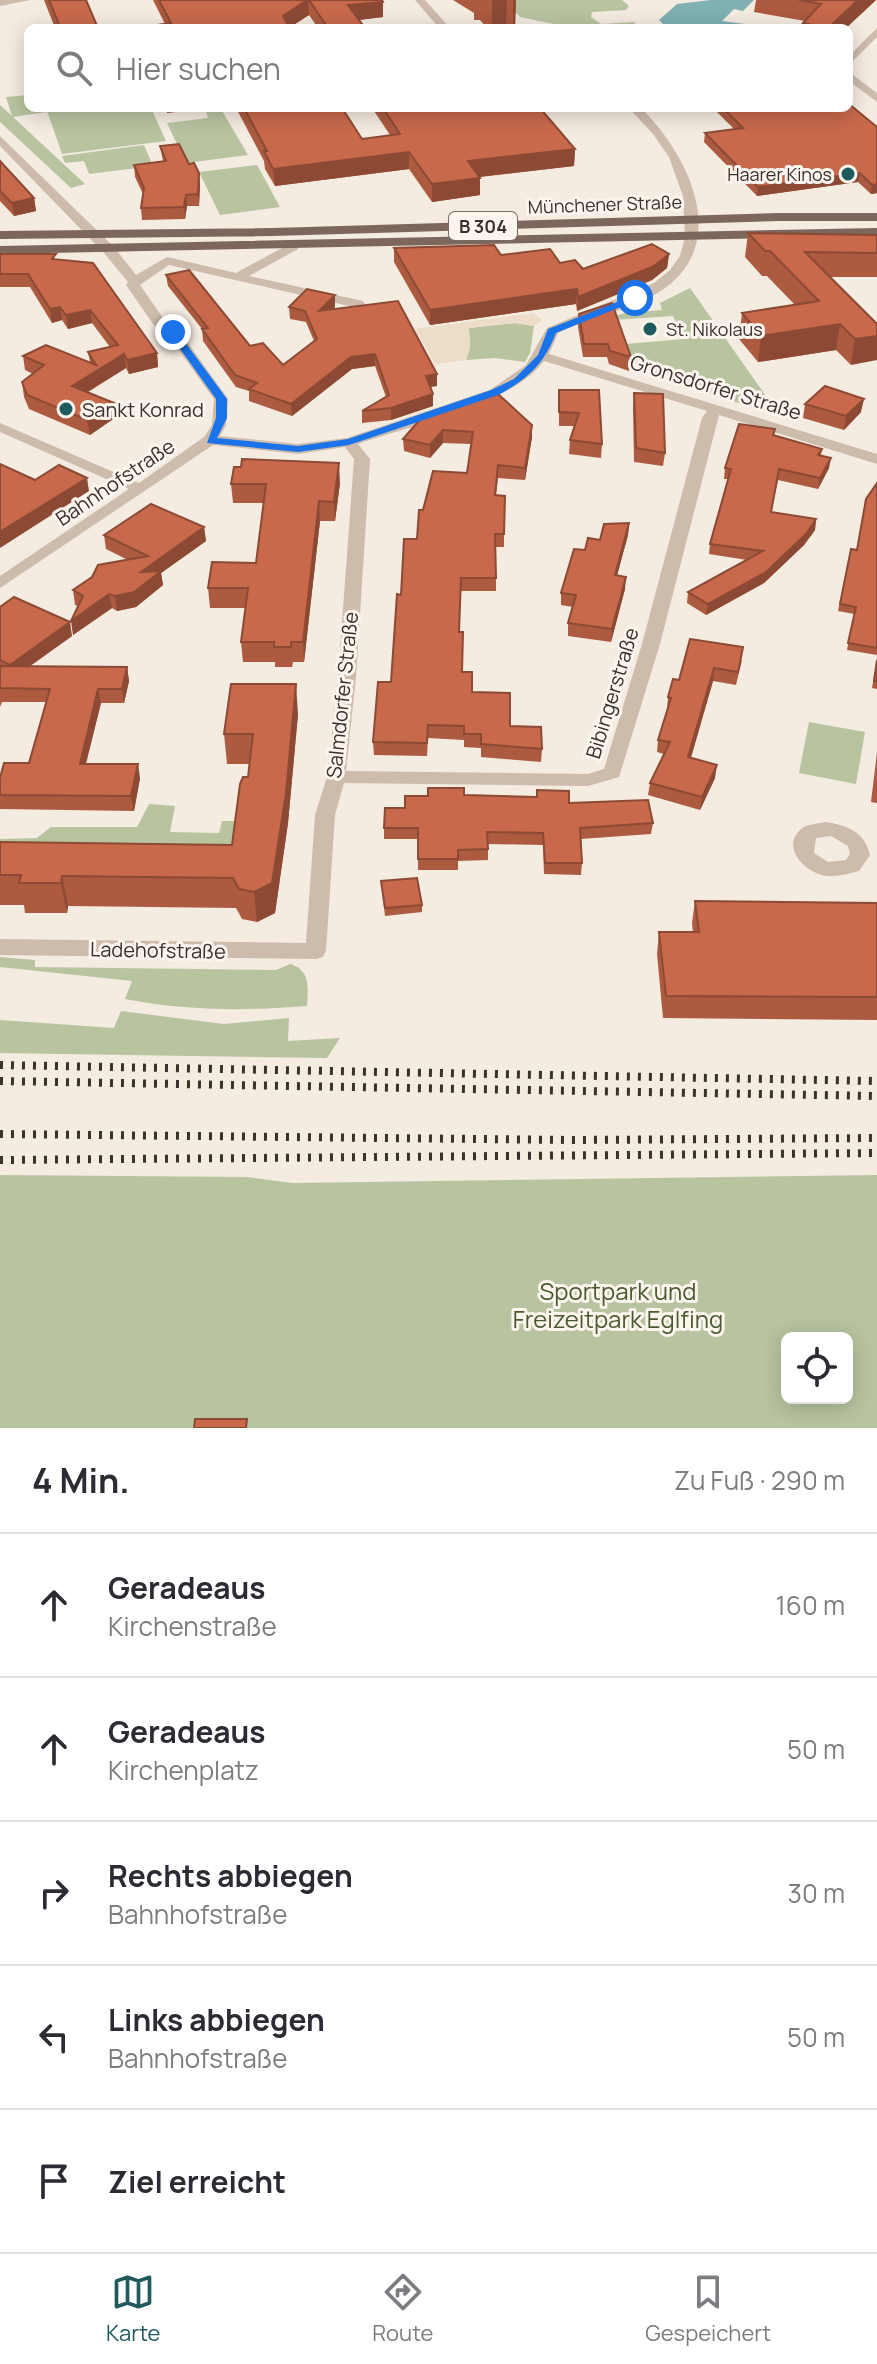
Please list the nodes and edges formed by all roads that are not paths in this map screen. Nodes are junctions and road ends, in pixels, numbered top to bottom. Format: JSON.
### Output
{"nodes":[{"id":1,"x":25,"y":0,"type":"edge"},
{"id":2,"x":420,"y":0,"type":"edge"},
{"id":3,"x":0,"y":3,"type":"edge"},
{"id":4,"x":441,"y":24,"type":"edge"},
{"id":5,"x":877,"y":31,"type":"edge"},
{"id":6,"x":853,"y":58,"type":"edge"},
{"id":7,"x":853,"y":78,"type":"edge"},
{"id":8,"x":877,"y":99,"type":"edge"},
{"id":9,"x":639,"y":112,"type":"edge"},
{"id":10,"x":0,"y":139,"type":"edge"},
{"id":11,"x":17,"y":157,"type":"junction"},
{"id":12,"x":0,"y":159,"type":"edge"},
{"id":13,"x":877,"y":217,"type":"edge"},
{"id":14,"x":692,"y":227,"type":"junction"},
{"id":15,"x":877,"y":232,"type":"edge"},
{"id":16,"x":0,"y":235,"type":"edge"},
{"id":17,"x":94,"y":235,"type":"junction"},
{"id":18,"x":293,"y":246,"type":"junction"},
{"id":19,"x":0,"y":250,"type":"edge"},
{"id":20,"x":109,"y":250,"type":"junction"},
{"id":21,"x":168,"y":255,"type":"junction"},
{"id":22,"x":237,"y":277,"type":"junction"},
{"id":23,"x":135,"y":282,"type":"junction"},
{"id":24,"x":358,"y":304,"type":"edge"},
{"id":25,"x":542,"y":356,"type":"junction"},
{"id":26,"x":717,"y":408,"type":"junction"},
{"id":27,"x":0,"y":427,"type":"edge"},
{"id":28,"x":210,"y":440,"type":"junction"},
{"id":29,"x":349,"y":442,"type":"junction"},
{"id":30,"x":877,"y":459,"type":"edge"},
{"id":31,"x":141,"y":489,"type":"junction"},
{"id":32,"x":0,"y":583,"type":"edge"},
{"id":33,"x":336,"y":777,"type":"junction"},
{"id":34,"x":0,"y":947,"type":"edge"},
{"id":35,"x":316,"y":951,"type":"joint"}],
"edges":[{"from":1,"to":3,"type":"street"},
{"from":2,"to":4,"type":"street"},
{"from":5,"to":6,"type":"street"},
{"from":7,"to":8,"type":"street"},
{"from":9,"to":14,"type":"street"},
{"from":10,"to":11,"type":"street"},
{"from":11,"to":12,"type":"street"},
{"from":11,"to":17,"type":"street"},
{"from":13,"to":14,"type":"main road","name":"Münchener Straße","number":"B 304"},
{"from":14,"to":15,"type":"main road","name":"Münchener Straße","number":"B 304"},
{"from":14,"to":17,"type":"main road","name":"Münchener Straße","number":"B 304"},
{"from":14,"to":18,"type":"main road","name":"Münchener Straße","number":"B 304"},
{"from":14,"to":25,"type":"street"},
{"from":16,"to":17,"type":"main road","number":"B 304"},
{"from":17,"to":20,"type":"street"},
{"from":18,"to":21,"type":"main road","name":"Münchener Straße","number":"B 304"},
{"from":18,"to":22,"type":"street"},
{"from":19,"to":20,"type":"main road","number":"B 304"},
{"from":20,"to":21,"type":"main road","name":"Münchener Straße","number":"B 304"},
{"from":20,"to":23,"type":"street"},
{"from":21,"to":22,"type":"street"},
{"from":21,"to":23,"type":"street"},
{"from":22,"to":24,"type":"street"},
{"from":23,"to":28,"type":"street"},
{"from":25,"to":26,"type":"street","name":"Gronsdorfer Straße"},
{"from":25,"to":29,"type":"street"},
{"from":26,"to":30,"type":"street","name":"Gronsdorfer Straße"},
{"from":26,"to":33,"type":"street","name":"Bibingerstraße"},
{"from":27,"to":31,"type":"street"},
{"from":28,"to":29,"type":"street"},
{"from":28,"to":31,"type":"street","name":"Bahnhofstraße"},
{"from":29,"to":33,"type":"street","name":"Salmdorfer Straße"},
{"from":31,"to":32,"type":"street","name":"Bahnhofstraße"},
{"from":33,"to":35,"type":"street","name":"Salmdorfer Straße"},
{"from":34,"to":35,"type":"street","name":"Ladehofstraße"}]}
